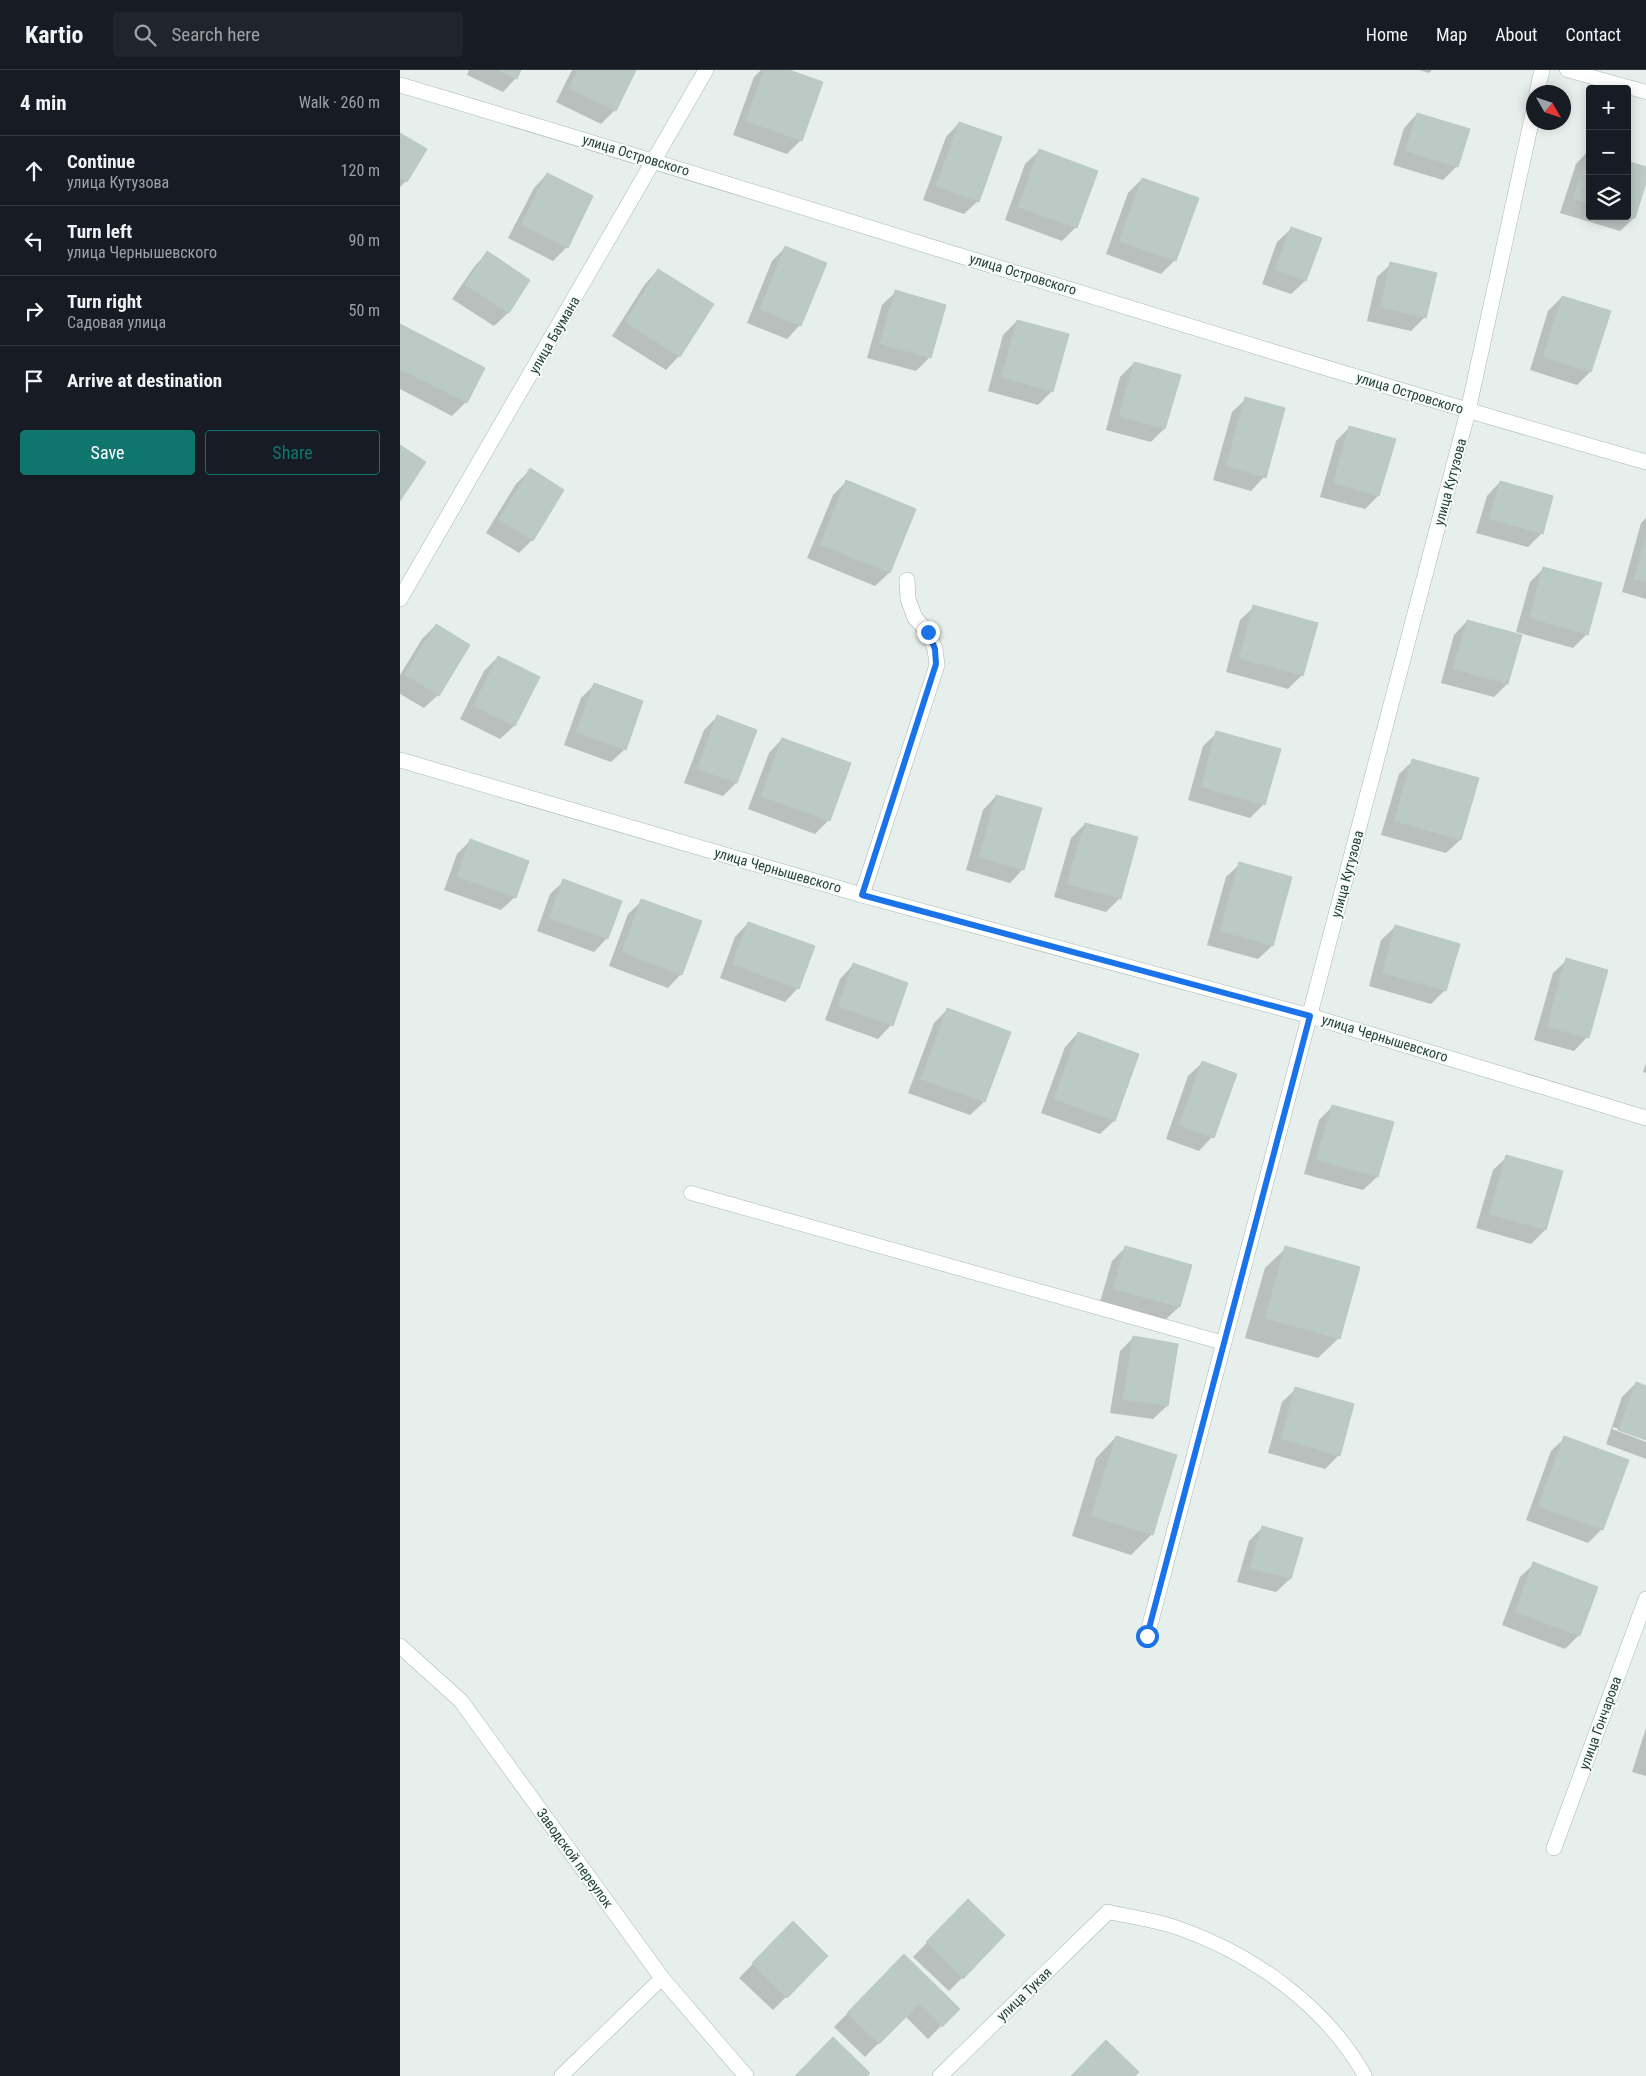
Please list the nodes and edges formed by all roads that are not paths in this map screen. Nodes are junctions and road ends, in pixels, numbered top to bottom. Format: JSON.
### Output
{"nodes":[{"id":1,"x":706,"y":70,"type":"edge"},
{"id":2,"x":1542,"y":70,"type":"edge"},
{"id":3,"x":1567,"y":70,"type":"edge"},
{"id":4,"x":400,"y":85,"type":"edge"},
{"id":5,"x":1539,"y":85,"type":"edge"},
{"id":6,"x":1646,"y":92,"type":"edge"},
{"id":7,"x":1529,"y":130,"type":"edge"},
{"id":8,"x":655,"y":160,"type":"junction"},
{"id":9,"x":1468,"y":411,"type":"junction"},
{"id":10,"x":1646,"y":462,"type":"edge"},
{"id":11,"x":907,"y":580,"type":"dead end"},
{"id":12,"x":400,"y":599,"type":"edge"},
{"id":13,"x":400,"y":760,"type":"edge"},
{"id":14,"x":862,"y":895,"type":"junction"},
{"id":15,"x":1310,"y":1016,"type":"junction"},
{"id":16,"x":1646,"y":1118,"type":"edge"},
{"id":17,"x":691,"y":1193,"type":"dead end"},
{"id":18,"x":1224,"y":1343,"type":"junction"},
{"id":19,"x":1646,"y":1599,"type":"edge"},
{"id":20,"x":1147,"y":1636,"type":"dead end"},
{"id":21,"x":400,"y":1646,"type":"edge"},
{"id":22,"x":1554,"y":1848,"type":"dead end"},
{"id":23,"x":1108,"y":1912,"type":"joint"},
{"id":24,"x":662,"y":1978,"type":"junction"},
{"id":25,"x":561,"y":2076,"type":"edge"},
{"id":26,"x":746,"y":2076,"type":"edge"},
{"id":27,"x":940,"y":2076,"type":"edge"},
{"id":28,"x":1365,"y":2076,"type":"edge"}],
"edges":[{"from":1,"to":8,"type":"street","name":"улица Баумана"},
{"from":2,"to":5,"type":"street"},
{"from":3,"to":6,"type":"lane"},
{"from":4,"to":8,"type":"street","name":"улица Островского"},
{"from":7,"to":9,"type":"street","name":"улица Кутузова"},
{"from":8,"to":9,"type":"street","name":"улица Островского"},
{"from":8,"to":12,"type":"street","name":"улица Баумана"},
{"from":9,"to":10,"type":"street","name":"улица Островского"},
{"from":9,"to":15,"type":"street","name":"улица Кутузова"},
{"from":11,"to":14,"type":"street"},
{"from":13,"to":14,"type":"street","name":"улица Чернышевского"},
{"from":14,"to":15,"type":"street","name":"улица Чернышевского"},
{"from":15,"to":16,"type":"street","name":"улица Чернышевского"},
{"from":15,"to":18,"type":"street","name":"улица Кутузова"},
{"from":17,"to":18,"type":"lane"},
{"from":18,"to":20,"type":"street","name":"улица Кутузова"},
{"from":19,"to":22,"type":"street","name":"улица Гончарова"},
{"from":21,"to":24,"type":"street","name":"Заводской переулок"},
{"from":23,"to":27,"type":"street","name":"улица Тукая"},
{"from":23,"to":28,"type":"lane"},
{"from":24,"to":25,"type":"lane"},
{"from":24,"to":26,"type":"street","name":"Заводской переулок"}]}
